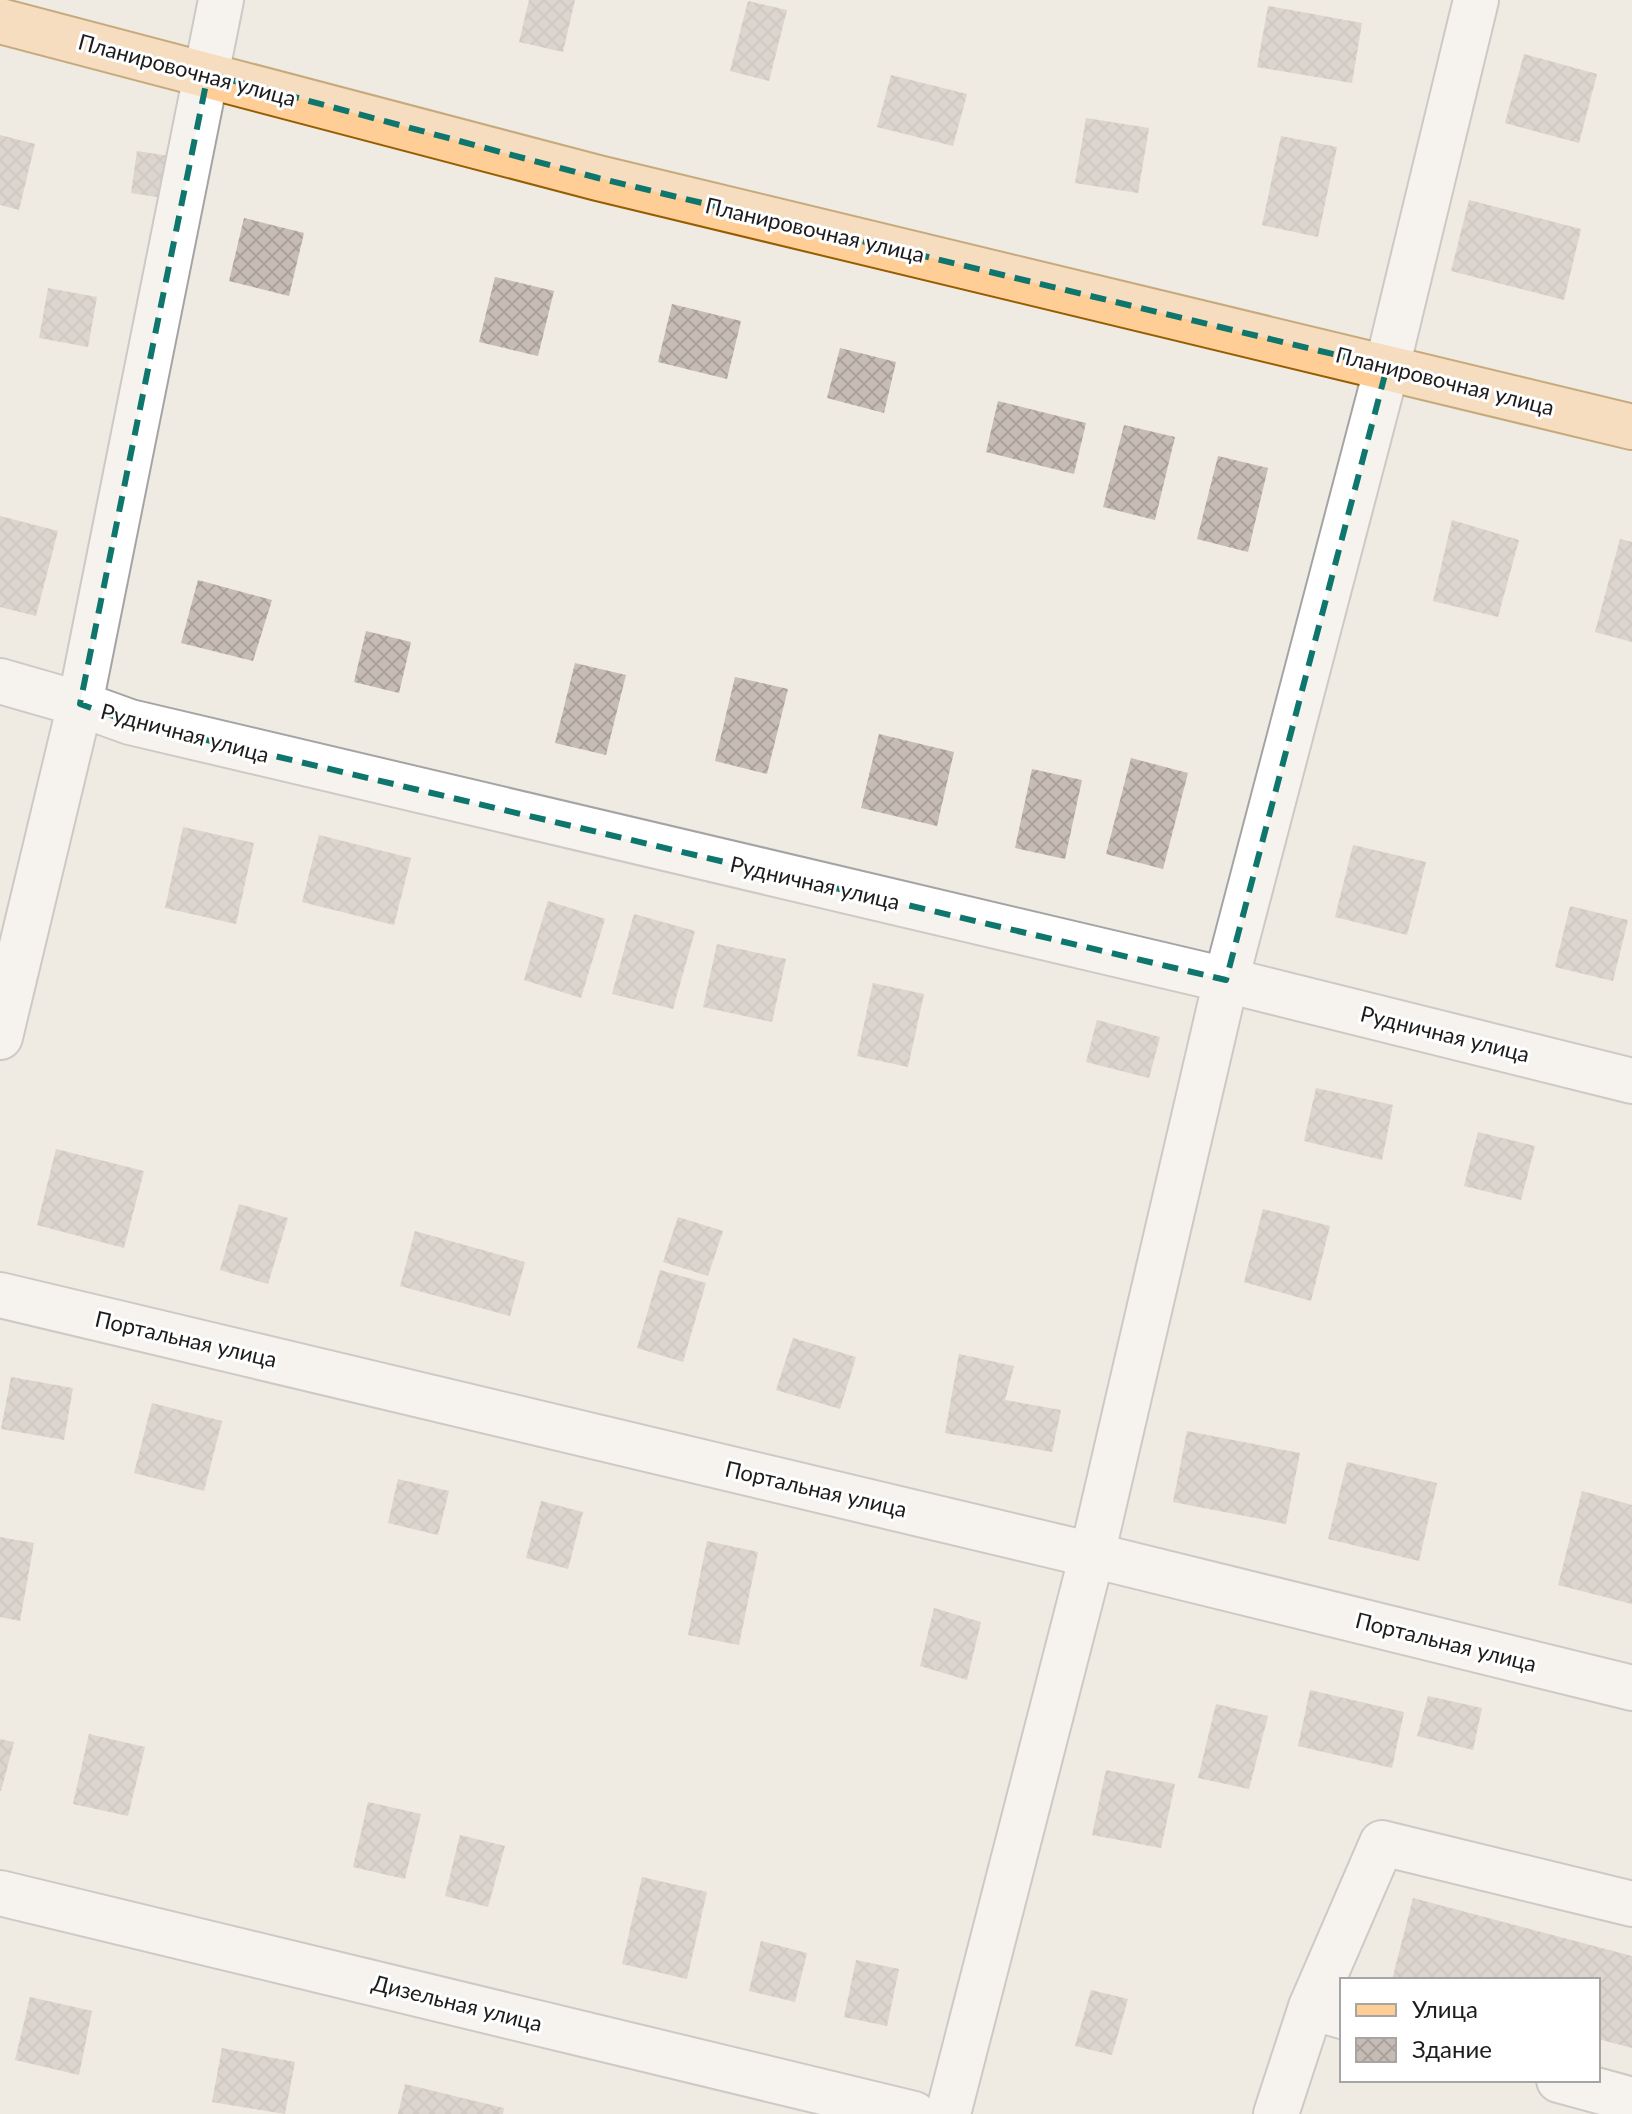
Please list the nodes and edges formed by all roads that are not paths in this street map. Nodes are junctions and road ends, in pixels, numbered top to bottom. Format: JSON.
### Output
{"nodes":[{"id":1,"x":221,"y":0,"type":"edge"},
{"id":2,"x":1476,"y":0,"type":"edge"},
{"id":3,"x":0,"y":21,"type":"edge"},
{"id":4,"x":208,"y":74,"type":"junction"},
{"id":5,"x":1387,"y":367,"type":"junction"},
{"id":6,"x":1632,"y":427,"type":"edge"},
{"id":7,"x":0,"y":681,"type":"edge"},
{"id":8,"x":80,"y":704,"type":"junction"},
{"id":9,"x":1226,"y":980,"type":"junction"},
{"id":10,"x":0,"y":1037,"type":"edge"},
{"id":11,"x":1632,"y":1081,"type":"edge"},
{"id":12,"x":0,"y":1295,"type":"edge"},
{"id":13,"x":1092,"y":1555,"type":"junction"},
{"id":14,"x":1632,"y":1688,"type":"edge"},
{"id":15,"x":0,"y":1893,"type":"edge"},
{"id":16,"x":1632,"y":1904,"type":"edge"},
{"id":17,"x":1327,"y":2012,"type":"edge"},
{"id":18,"x":1566,"y":2082,"type":"edge"},
{"id":19,"x":1632,"y":2100,"type":"edge"},
{"id":20,"x":914,"y":2114,"type":"edge"},
{"id":21,"x":948,"y":2114,"type":"edge"},
{"id":22,"x":1276,"y":2114,"type":"edge"}],
"edges":[{"from":1,"to":4,"type":"street"},
{"from":2,"to":5,"type":"street"},
{"from":3,"to":4,"type":"main road","name":"Планировочная улица"},
{"from":4,"to":5,"type":"main road","name":"Планировочная улица"},
{"from":4,"to":8,"type":"street"},
{"from":5,"to":6,"type":"main road","name":"Планировочная улица"},
{"from":5,"to":9,"type":"street"},
{"from":7,"to":8,"type":"street","name":"Рудничная улица"},
{"from":8,"to":9,"type":"street","name":"Рудничная улица"},
{"from":8,"to":10,"type":"street"},
{"from":9,"to":11,"type":"street","name":"Рудничная улица"},
{"from":9,"to":13,"type":"street"},
{"from":12,"to":13,"type":"street","name":"Портальная улица"},
{"from":13,"to":14,"type":"street","name":"Портальная улица"},
{"from":13,"to":21,"type":"street"},
{"from":15,"to":20,"type":"street","name":"Дизельная улица"},
{"from":16,"to":17,"type":"street"},
{"from":17,"to":22,"type":"street"},
{"from":18,"to":19,"type":"street"}]}
